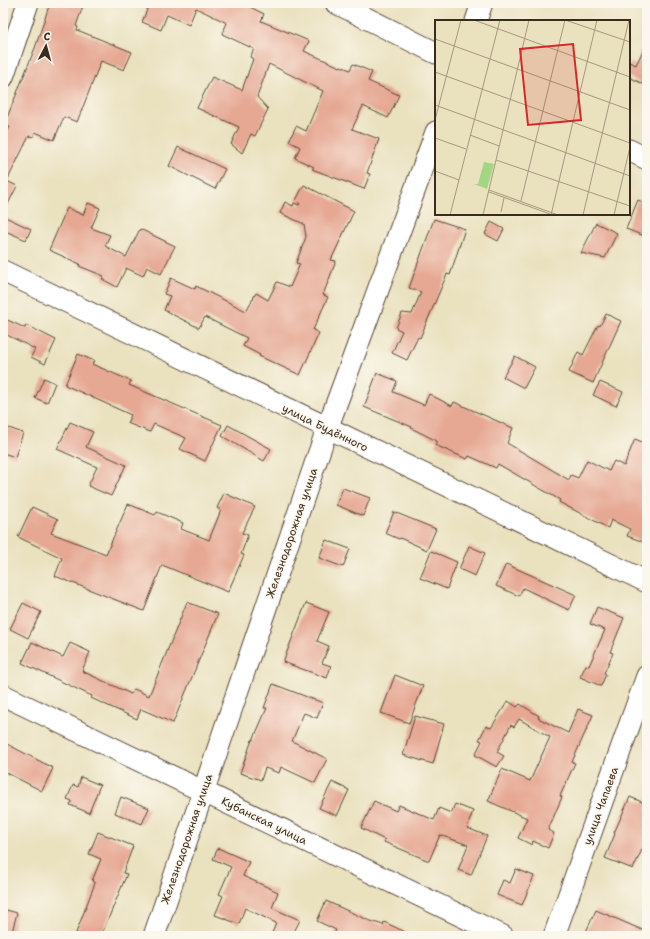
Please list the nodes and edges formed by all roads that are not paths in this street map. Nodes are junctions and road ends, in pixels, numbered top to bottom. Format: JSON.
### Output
{"nodes":[{"id":1,"x":28,"y":3,"type":"edge"},
{"id":2,"x":336,"y":3,"type":"edge"},
{"id":3,"x":482,"y":3,"type":"edge"},
{"id":4,"x":476,"y":20,"type":"edge"},
{"id":5,"x":435,"y":52,"type":"edge"},
{"id":6,"x":3,"y":77,"type":"edge"},
{"id":7,"x":435,"y":135,"type":"edge"},
{"id":8,"x":630,"y":150,"type":"edge"},
{"id":9,"x":647,"y":159,"type":"edge"},
{"id":10,"x":3,"y":271,"type":"edge"},
{"id":11,"x":327,"y":429,"type":"junction"},
{"id":12,"x":647,"y":582,"type":"edge"},
{"id":13,"x":647,"y":676,"type":"edge"},
{"id":14,"x":3,"y":695,"type":"edge"},
{"id":15,"x":203,"y":792,"type":"junction"},
{"id":16,"x":154,"y":936,"type":"edge"},
{"id":17,"x":503,"y":936,"type":"edge"},
{"id":18,"x":554,"y":936,"type":"edge"}],
"edges":[{"from":1,"to":6,"type":"street"},
{"from":2,"to":5,"type":"street"},
{"from":3,"to":4,"type":"street"},
{"from":7,"to":11,"type":"street","name":"Железнодорожная улица"},
{"from":8,"to":9,"type":"street"},
{"from":10,"to":11,"type":"street","name":"улица Будённого"},
{"from":11,"to":12,"type":"street","name":"улица Будённого"},
{"from":11,"to":15,"type":"street","name":"Железнодорожная улица"},
{"from":13,"to":18,"type":"street","name":"улица Чапаева"},
{"from":14,"to":15,"type":"street","name":"Кубанская улица"},
{"from":15,"to":16,"type":"street","name":"Железнодорожная улица"},
{"from":15,"to":17,"type":"street","name":"Кубанская улица"}]}
